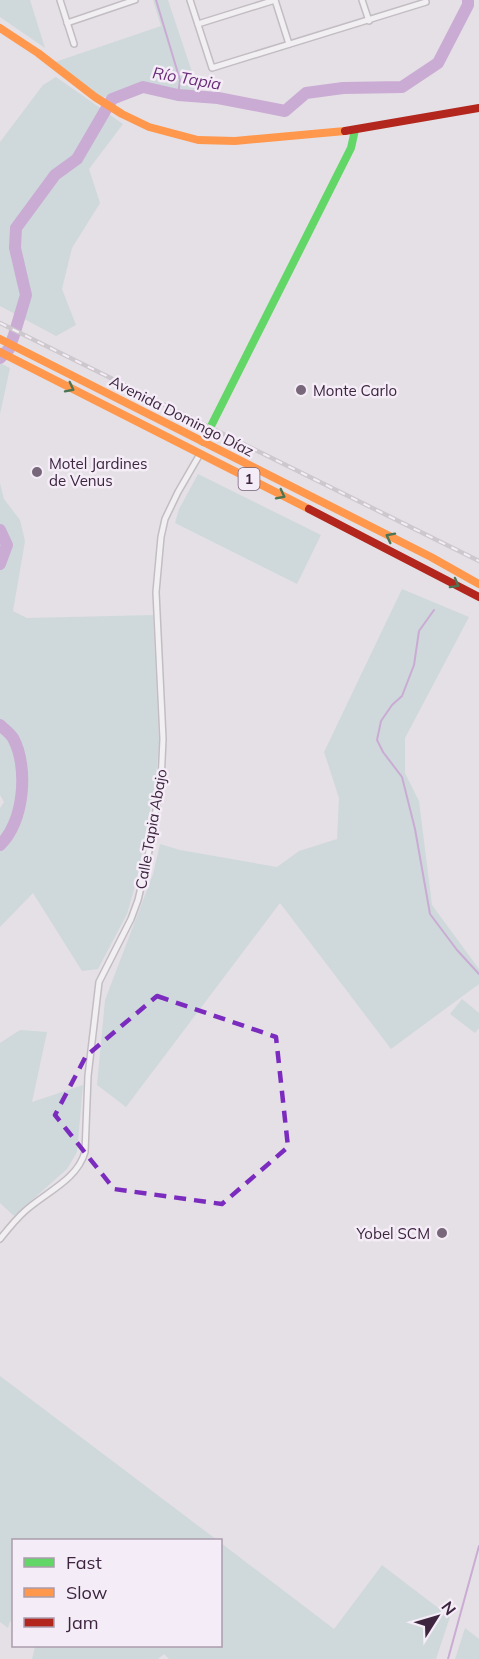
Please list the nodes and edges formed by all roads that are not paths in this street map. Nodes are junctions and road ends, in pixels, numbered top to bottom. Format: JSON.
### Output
{"nodes":[{"id":1,"x":60,"y":0,"type":"edge"},
{"id":2,"x":135,"y":0,"type":"edge"},
{"id":3,"x":190,"y":0,"type":"edge"},
{"id":4,"x":275,"y":0,"type":"edge"},
{"id":5,"x":362,"y":0,"type":"edge"},
{"id":6,"x":426,"y":2,"type":"dead end"},
{"id":7,"x":369,"y":21,"type":"junction"},
{"id":8,"x":67,"y":23,"type":"junction"},
{"id":9,"x":198,"y":24,"type":"junction"},
{"id":10,"x":0,"y":28,"type":"edge"},
{"id":11,"x":74,"y":44,"type":"dead end"},
{"id":12,"x":289,"y":44,"type":"junction"},
{"id":13,"x":479,"y":108,"type":"edge"},
{"id":14,"x":355,"y":130,"type":"junction"},
{"id":15,"x":0,"y":339,"type":"edge"},
{"id":16,"x":0,"y":352,"type":"edge"},
{"id":17,"x":203,"y":442,"type":"junction"},
{"id":18,"x":200,"y":454,"type":"junction"},
{"id":19,"x":479,"y":584,"type":"edge"},
{"id":20,"x":479,"y":597,"type":"edge"},
{"id":21,"x":0,"y":1239,"type":"edge"}],
"edges":[{"from":1,"to":8,"type":"street"},
{"from":2,"to":8,"type":"street"},
{"from":3,"to":9,"type":"street"},
{"from":4,"to":9,"type":"street"},
{"from":4,"to":12,"type":"street"},
{"from":5,"to":7,"type":"street"},
{"from":6,"to":7,"type":"street"},
{"from":7,"to":12,"type":"street"},
{"from":8,"to":11,"type":"street"},
{"from":9,"to":12,"type":"street"},
{"from":10,"to":14,"type":"main road"},
{"from":13,"to":14,"type":"main road"},
{"from":14,"to":17,"type":"main road"},
{"from":15,"to":17,"type":"main road","name":"Avenida Domingo Díaz","number":"1"},
{"from":16,"to":18,"type":"main road","name":"Avenida Domingo Díaz","number":"1","one_way":true},
{"from":19,"to":17,"type":"main road","name":"Avenida Domingo Díaz","number":"1","one_way":true},
{"from":18,"to":20,"type":"main road","name":"Avenida Domingo Díaz","number":"1","one_way":true},
{"from":18,"to":21,"type":"street","name":"Calle Tapia Abajo"}]}
